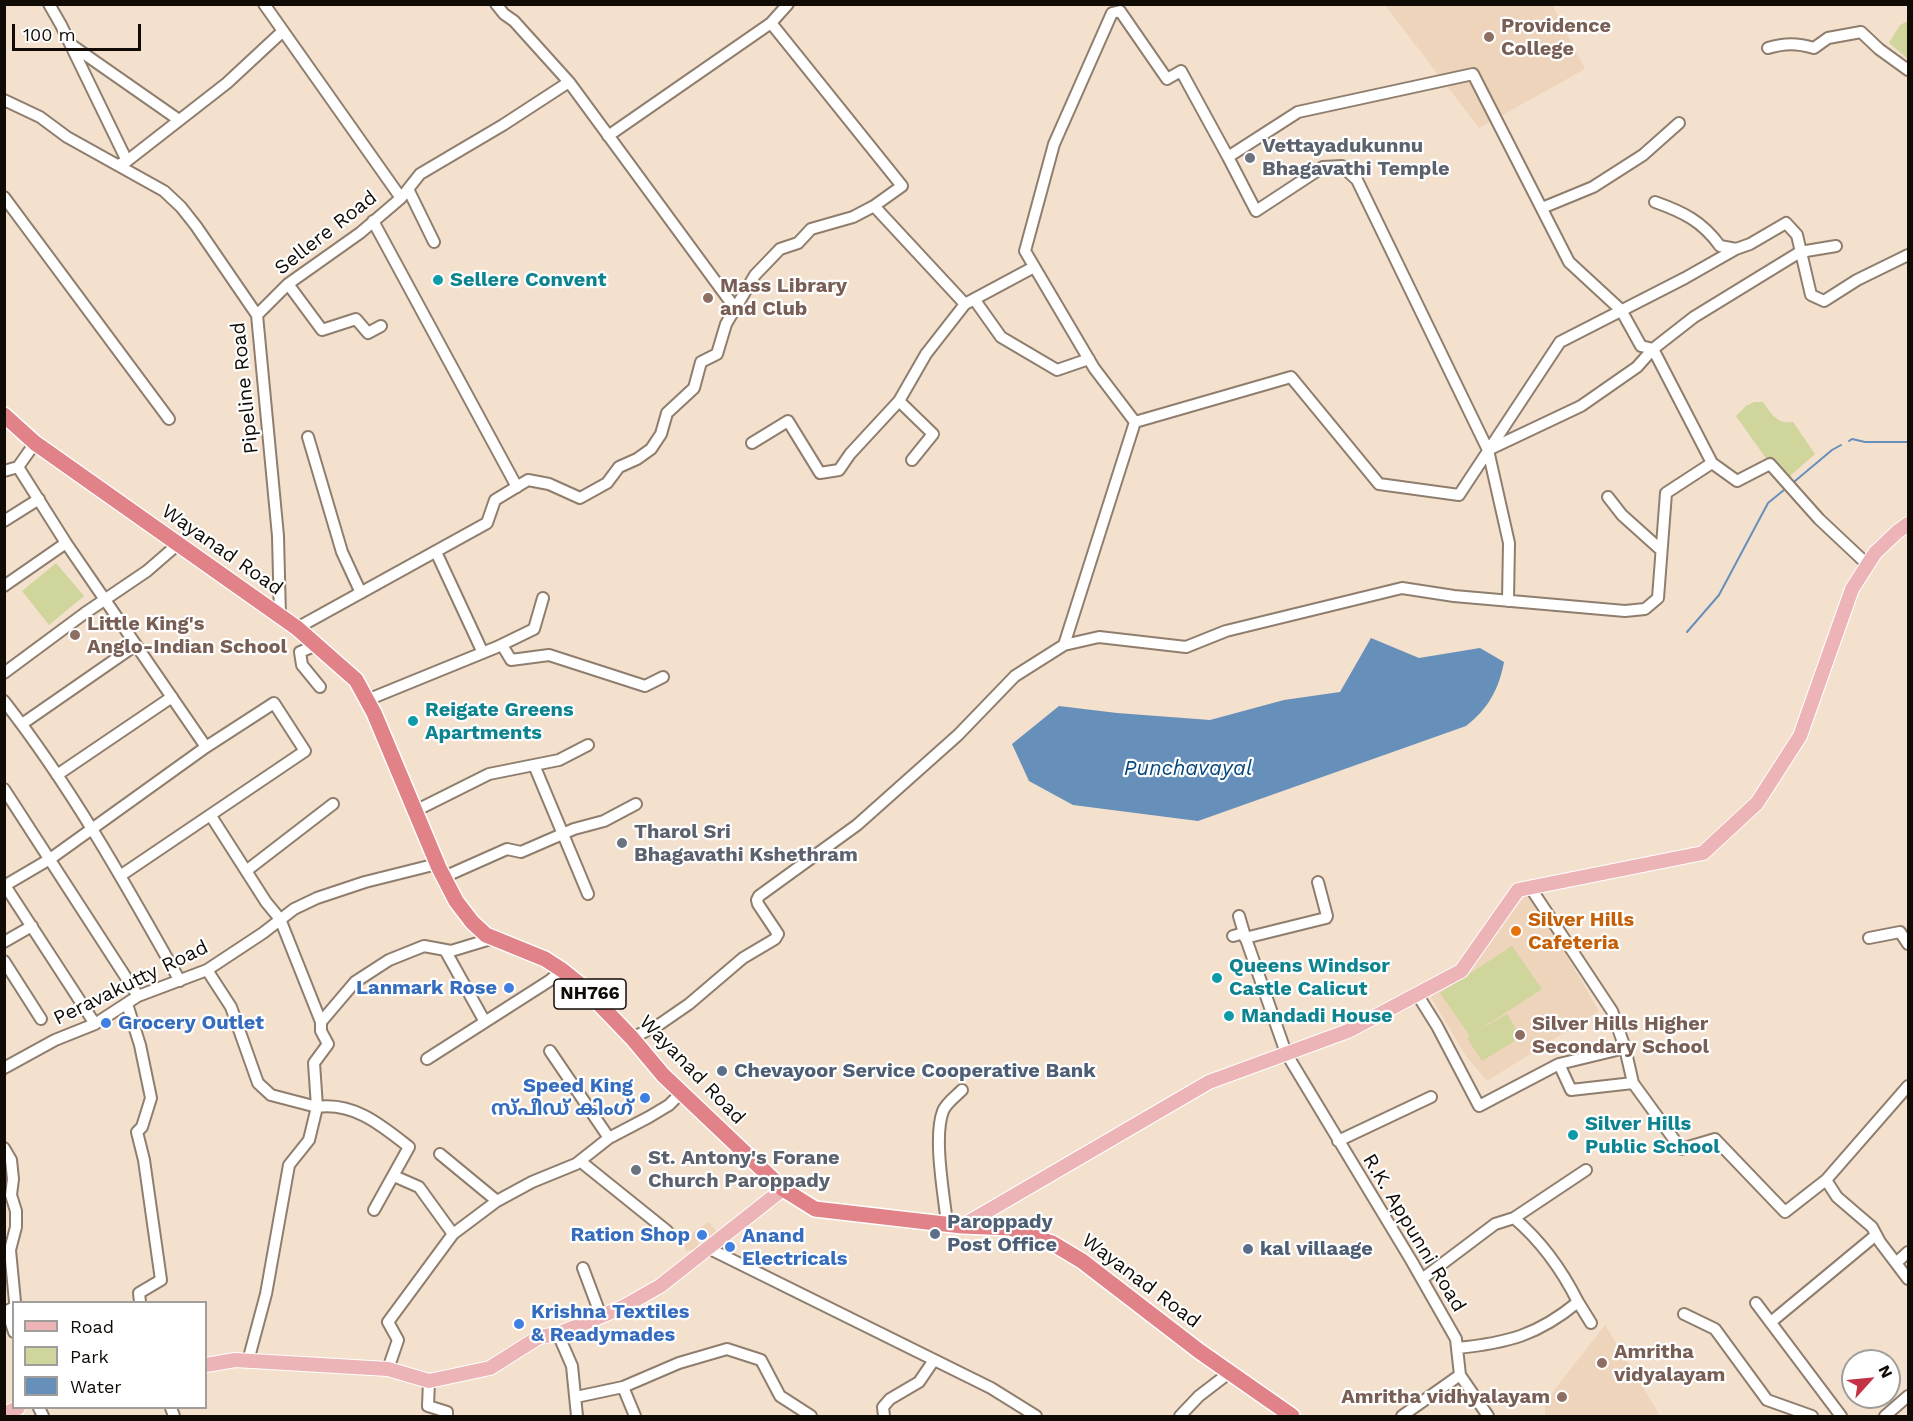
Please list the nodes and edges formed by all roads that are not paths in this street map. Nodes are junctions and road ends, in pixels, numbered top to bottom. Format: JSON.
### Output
{"nodes":[{"id":1,"x":49,"y":4,"type":"edge"},
{"id":2,"x":264,"y":4,"type":"edge"},
{"id":3,"x":496,"y":4,"type":"edge"},
{"id":4,"x":788,"y":4,"type":"edge"},
{"id":5,"x":1118,"y":8,"type":"edge"},
{"id":6,"x":771,"y":23,"type":"junction"},
{"id":7,"x":283,"y":31,"type":"junction"},
{"id":8,"x":70,"y":44,"type":"junction"},
{"id":9,"x":1768,"y":48,"type":"dead end"},
{"id":10,"x":1908,"y":70,"type":"edge"},
{"id":11,"x":569,"y":82,"type":"junction"},
{"id":12,"x":4,"y":100,"type":"edge"},
{"id":13,"x":16,"y":105,"type":"junction"},
{"id":14,"x":4,"y":110,"type":"edge"},
{"id":15,"x":179,"y":120,"type":"junction"},
{"id":16,"x":1679,"y":123,"type":"dead end"},
{"id":17,"x":608,"y":136,"type":"junction"},
{"id":18,"x":1228,"y":158,"type":"junction"},
{"id":19,"x":123,"y":163,"type":"junction"},
{"id":20,"x":404,"y":194,"type":"junction"},
{"id":21,"x":4,"y":197,"type":"edge"},
{"id":22,"x":1655,"y":202,"type":"dead end"},
{"id":23,"x":874,"y":206,"type":"junction"},
{"id":24,"x":1542,"y":208,"type":"junction"},
{"id":25,"x":373,"y":221,"type":"junction"},
{"id":26,"x":434,"y":242,"type":"dead end"},
{"id":27,"x":1836,"y":246,"type":"dead end"},
{"id":28,"x":1736,"y":249,"type":"junction"},
{"id":29,"x":1800,"y":252,"type":"junction"},
{"id":30,"x":1908,"y":255,"type":"edge"},
{"id":31,"x":1034,"y":267,"type":"junction"},
{"id":32,"x":288,"y":284,"type":"junction"},
{"id":33,"x":969,"y":301,"type":"junction"},
{"id":34,"x":735,"y":308,"type":"junction"},
{"id":35,"x":1621,"y":310,"type":"junction"},
{"id":36,"x":258,"y":315,"type":"junction"},
{"id":37,"x":381,"y":326,"type":"dead end"},
{"id":38,"x":1653,"y":349,"type":"junction"},
{"id":39,"x":1089,"y":359,"type":"junction"},
{"id":40,"x":898,"y":401,"type":"junction"},
{"id":41,"x":4,"y":415,"type":"edge"},
{"id":42,"x":169,"y":419,"type":"dead end"},
{"id":43,"x":1135,"y":422,"type":"junction"},
{"id":44,"x":308,"y":436,"type":"dead end"},
{"id":45,"x":35,"y":443,"type":"junction"},
{"id":46,"x":752,"y":443,"type":"dead end"},
{"id":47,"x":1488,"y":450,"type":"junction"},
{"id":48,"x":912,"y":460,"type":"dead end"},
{"id":49,"x":1712,"y":463,"type":"junction"},
{"id":50,"x":18,"y":467,"type":"junction"},
{"id":51,"x":4,"y":471,"type":"edge"},
{"id":52,"x":517,"y":487,"type":"junction"},
{"id":53,"x":1608,"y":496,"type":"dead end"},
{"id":54,"x":39,"y":499,"type":"junction"},
{"id":55,"x":4,"y":521,"type":"edge"},
{"id":56,"x":1908,"y":525,"type":"edge"},
{"id":57,"x":66,"y":543,"type":"junction"},
{"id":58,"x":177,"y":544,"type":"junction"},
{"id":59,"x":1662,"y":550,"type":"junction"},
{"id":60,"x":436,"y":552,"type":"junction"},
{"id":61,"x":1868,"y":565,"type":"junction"},
{"id":62,"x":4,"y":586,"type":"edge"},
{"id":63,"x":361,"y":592,"type":"junction"},
{"id":64,"x":543,"y":598,"type":"dead end"},
{"id":65,"x":106,"y":599,"type":"junction"},
{"id":66,"x":1508,"y":601,"type":"junction"},
{"id":67,"x":279,"y":616,"type":"junction"},
{"id":68,"x":297,"y":628,"type":"junction"},
{"id":69,"x":136,"y":645,"type":"junction"},
{"id":70,"x":317,"y":645,"type":"junction"},
{"id":71,"x":502,"y":645,"type":"junction"},
{"id":72,"x":1064,"y":645,"type":"junction"},
{"id":73,"x":483,"y":653,"type":"junction"},
{"id":74,"x":4,"y":674,"type":"edge"},
{"id":75,"x":663,"y":677,"type":"dead end"},
{"id":76,"x":320,"y":687,"type":"dead end"},
{"id":77,"x":172,"y":697,"type":"junction"},
{"id":78,"x":4,"y":700,"type":"edge"},
{"id":79,"x":367,"y":700,"type":"junction"},
{"id":80,"x":22,"y":724,"type":"junction"},
{"id":81,"x":588,"y":745,"type":"dead end"},
{"id":82,"x":206,"y":747,"type":"junction"},
{"id":83,"x":534,"y":765,"type":"junction"},
{"id":84,"x":57,"y":776,"type":"junction"},
{"id":85,"x":4,"y":789,"type":"edge"},
{"id":86,"x":333,"y":804,"type":"dead end"},
{"id":87,"x":636,"y":804,"type":"dead end"},
{"id":88,"x":415,"y":811,"type":"junction"},
{"id":89,"x":211,"y":816,"type":"junction"},
{"id":90,"x":91,"y":829,"type":"junction"},
{"id":91,"x":563,"y":834,"type":"junction"},
{"id":92,"x":47,"y":861,"type":"junction"},
{"id":93,"x":246,"y":871,"type":"junction"},
{"id":94,"x":441,"y":871,"type":"junction"},
{"id":95,"x":120,"y":876,"type":"junction"},
{"id":96,"x":1318,"y":882,"type":"dead end"},
{"id":97,"x":5,"y":885,"type":"edge"},
{"id":98,"x":1530,"y":887,"type":"junction"},
{"id":99,"x":588,"y":894,"type":"dead end"},
{"id":100,"x":1239,"y":916,"type":"dead end"},
{"id":101,"x":280,"y":919,"type":"junction"},
{"id":102,"x":32,"y":926,"type":"junction"},
{"id":103,"x":1245,"y":935,"type":"junction"},
{"id":104,"x":1233,"y":936,"type":"dead end"},
{"id":105,"x":494,"y":938,"type":"junction"},
{"id":106,"x":1869,"y":938,"type":"dead end"},
{"id":107,"x":4,"y":942,"type":"edge"},
{"id":108,"x":1908,"y":944,"type":"edge"},
{"id":109,"x":445,"y":950,"type":"junction"},
{"id":110,"x":4,"y":961,"type":"edge"},
{"id":111,"x":207,"y":970,"type":"junction"},
{"id":112,"x":562,"y":970,"type":"junction"},
{"id":113,"x":180,"y":981,"type":"junction"},
{"id":114,"x":1417,"y":994,"type":"junction"},
{"id":115,"x":132,"y":1000,"type":"junction"},
{"id":116,"x":41,"y":1019,"type":"dead end"},
{"id":117,"x":321,"y":1022,"type":"junction"},
{"id":118,"x":485,"y":1022,"type":"junction"},
{"id":119,"x":95,"y":1024,"type":"junction"},
{"id":120,"x":632,"y":1038,"type":"junction"},
{"id":121,"x":1625,"y":1048,"type":"junction"},
{"id":122,"x":550,"y":1051,"type":"dead end"},
{"id":123,"x":1286,"y":1053,"type":"junction"},
{"id":124,"x":427,"y":1059,"type":"dead end"},
{"id":125,"x":1558,"y":1064,"type":"junction"},
{"id":126,"x":4,"y":1068,"type":"edge"},
{"id":127,"x":1634,"y":1083,"type":"junction"},
{"id":128,"x":1908,"y":1086,"type":"edge"},
{"id":129,"x":962,"y":1090,"type":"dead end"},
{"id":130,"x":681,"y":1093,"type":"junction"},
{"id":131,"x":1431,"y":1097,"type":"dead end"},
{"id":132,"x":316,"y":1107,"type":"junction"},
{"id":133,"x":609,"y":1138,"type":"junction"},
{"id":134,"x":1338,"y":1141,"type":"junction"},
{"id":135,"x":4,"y":1148,"type":"edge"},
{"id":136,"x":440,"y":1154,"type":"dead end"},
{"id":137,"x":580,"y":1161,"type":"junction"},
{"id":138,"x":1586,"y":1170,"type":"dead end"},
{"id":139,"x":394,"y":1176,"type":"junction"},
{"id":140,"x":1826,"y":1180,"type":"junction"},
{"id":141,"x":783,"y":1189,"type":"junction"},
{"id":142,"x":497,"y":1201,"type":"junction"},
{"id":143,"x":374,"y":1210,"type":"dead end"},
{"id":144,"x":1514,"y":1218,"type":"junction"},
{"id":145,"x":955,"y":1225,"type":"junction"},
{"id":146,"x":667,"y":1231,"type":"dead end"},
{"id":147,"x":453,"y":1234,"type":"junction"},
{"id":148,"x":1876,"y":1235,"type":"junction"},
{"id":149,"x":708,"y":1248,"type":"junction"},
{"id":150,"x":1908,"y":1252,"type":"edge"},
{"id":151,"x":1896,"y":1263,"type":"junction"},
{"id":152,"x":583,"y":1268,"type":"dead end"},
{"id":153,"x":1422,"y":1279,"type":"junction"},
{"id":154,"x":1908,"y":1279,"type":"edge"},
{"id":155,"x":15,"y":1301,"type":"edge"},
{"id":156,"x":140,"y":1301,"type":"edge"},
{"id":157,"x":1578,"y":1302,"type":"junction"},
{"id":158,"x":1756,"y":1303,"type":"dead end"},
{"id":159,"x":12,"y":1308,"type":"edge"},
{"id":160,"x":1684,"y":1314,"type":"dead end"},
{"id":161,"x":601,"y":1316,"type":"junction"},
{"id":162,"x":1771,"y":1322,"type":"junction"},
{"id":163,"x":1591,"y":1323,"type":"dead end"},
{"id":164,"x":12,"y":1326,"type":"edge"},
{"id":165,"x":558,"y":1334,"type":"junction"},
{"id":166,"x":1457,"y":1348,"type":"junction"},
{"id":167,"x":934,"y":1360,"type":"junction"},
{"id":168,"x":248,"y":1361,"type":"junction"},
{"id":169,"x":207,"y":1365,"type":"edge"},
{"id":170,"x":388,"y":1369,"type":"junction"},
{"id":171,"x":1230,"y":1373,"type":"junction"},
{"id":172,"x":1460,"y":1375,"type":"junction"},
{"id":173,"x":429,"y":1381,"type":"junction"},
{"id":174,"x":622,"y":1387,"type":"junction"},
{"id":175,"x":1908,"y":1396,"type":"edge"},
{"id":176,"x":576,"y":1397,"type":"junction"},
{"id":177,"x":447,"y":1416,"type":"edge"},
{"id":178,"x":577,"y":1416,"type":"edge"},
{"id":179,"x":635,"y":1416,"type":"edge"},
{"id":180,"x":811,"y":1416,"type":"edge"},
{"id":181,"x":884,"y":1416,"type":"edge"},
{"id":182,"x":1036,"y":1416,"type":"edge"},
{"id":183,"x":1180,"y":1416,"type":"edge"},
{"id":184,"x":1292,"y":1416,"type":"edge"},
{"id":185,"x":1402,"y":1416,"type":"edge"},
{"id":186,"x":1488,"y":1416,"type":"edge"},
{"id":187,"x":1812,"y":1416,"type":"edge"},
{"id":188,"x":1841,"y":1416,"type":"edge"},
{"id":189,"x":1885,"y":1416,"type":"edge"}],
"edges":[{"from":1,"to":8,"type":"street"},
{"from":2,"to":7,"type":"street"},
{"from":3,"to":11,"type":"street"},
{"from":4,"to":6,"type":"street"},
{"from":5,"to":18,"type":"street"},
{"from":5,"to":31,"type":"street"},
{"from":6,"to":17,"type":"street"},
{"from":6,"to":23,"type":"street"},
{"from":7,"to":15,"type":"street"},
{"from":7,"to":20,"type":"street"},
{"from":8,"to":15,"type":"street"},
{"from":8,"to":19,"type":"street"},
{"from":9,"to":10,"type":"street"},
{"from":11,"to":17,"type":"street"},
{"from":11,"to":20,"type":"street","name":"Sellere Road"},
{"from":12,"to":13,"type":"street","name":"Pipeline Road"},
{"from":13,"to":14,"type":"street"},
{"from":13,"to":19,"type":"street","name":"Pipeline Road"},
{"from":15,"to":19,"type":"street"},
{"from":16,"to":24,"type":"street"},
{"from":17,"to":34,"type":"street"},
{"from":18,"to":24,"type":"street"},
{"from":18,"to":47,"type":"street"},
{"from":19,"to":36,"type":"street","name":"Pipeline Road"},
{"from":20,"to":25,"type":"street","name":"Sellere Road"},
{"from":20,"to":26,"type":"street"},
{"from":21,"to":42,"type":"street"},
{"from":22,"to":28,"type":"street"},
{"from":23,"to":33,"type":"street"},
{"from":23,"to":34,"type":"street"},
{"from":24,"to":35,"type":"street"},
{"from":25,"to":32,"type":"street","name":"Sellere Road"},
{"from":25,"to":52,"type":"street"},
{"from":27,"to":29,"type":"street"},
{"from":28,"to":29,"type":"street"},
{"from":28,"to":35,"type":"street"},
{"from":29,"to":30,"type":"street"},
{"from":29,"to":38,"type":"street"},
{"from":31,"to":33,"type":"street"},
{"from":31,"to":39,"type":"street"},
{"from":32,"to":36,"type":"street","name":"Sellere Road"},
{"from":32,"to":37,"type":"street"},
{"from":33,"to":39,"type":"street"},
{"from":33,"to":40,"type":"street"},
{"from":34,"to":52,"type":"street"},
{"from":35,"to":38,"type":"street"},
{"from":35,"to":47,"type":"street"},
{"from":36,"to":67,"type":"street","name":"Pipeline Road"},
{"from":38,"to":47,"type":"street"},
{"from":38,"to":49,"type":"street"},
{"from":39,"to":43,"type":"street"},
{"from":40,"to":46,"type":"street"},
{"from":40,"to":48,"type":"street"},
{"from":41,"to":45,"type":"highway","name":"Wayanad Road","number":"NH766"},
{"from":43,"to":47,"type":"street"},
{"from":43,"to":72,"type":"street"},
{"from":44,"to":63,"type":"street"},
{"from":45,"to":50,"type":"street"},
{"from":45,"to":58,"type":"highway","name":"Wayanad Road","number":"NH766"},
{"from":47,"to":66,"type":"street"},
{"from":49,"to":59,"type":"street"},
{"from":49,"to":61,"type":"street"},
{"from":50,"to":51,"type":"street"},
{"from":50,"to":54,"type":"street"},
{"from":52,"to":60,"type":"street"},
{"from":53,"to":59,"type":"street"},
{"from":54,"to":55,"type":"street"},
{"from":54,"to":57,"type":"street"},
{"from":56,"to":61,"type":"main road"},
{"from":57,"to":62,"type":"street"},
{"from":57,"to":65,"type":"street"},
{"from":58,"to":65,"type":"street"},
{"from":58,"to":67,"type":"highway","name":"Wayanad Road","number":"NH766"},
{"from":59,"to":66,"type":"street"},
{"from":60,"to":63,"type":"street"},
{"from":60,"to":73,"type":"street"},
{"from":61,"to":98,"type":"main road"},
{"from":63,"to":68,"type":"street"},
{"from":64,"to":71,"type":"street"},
{"from":65,"to":69,"type":"street"},
{"from":65,"to":74,"type":"street"},
{"from":66,"to":72,"type":"street"},
{"from":67,"to":68,"type":"highway","name":"Wayanad Road","number":"NH766"},
{"from":68,"to":70,"type":"highway","name":"Wayanad Road","number":"NH766"},
{"from":69,"to":77,"type":"street"},
{"from":69,"to":80,"type":"street"},
{"from":70,"to":76,"type":"street"},
{"from":70,"to":79,"type":"highway","name":"Wayanad Road","number":"NH766"},
{"from":71,"to":73,"type":"street"},
{"from":71,"to":75,"type":"street"},
{"from":72,"to":120,"type":"street"},
{"from":73,"to":79,"type":"street"},
{"from":77,"to":82,"type":"street"},
{"from":77,"to":84,"type":"street"},
{"from":78,"to":80,"type":"street"},
{"from":79,"to":88,"type":"highway","name":"Wayanad Road","number":"NH766"},
{"from":80,"to":84,"type":"street"},
{"from":81,"to":83,"type":"street"},
{"from":82,"to":89,"type":"street"},
{"from":82,"to":90,"type":"street"},
{"from":83,"to":88,"type":"street"},
{"from":83,"to":91,"type":"street"},
{"from":84,"to":90,"type":"street"},
{"from":85,"to":92,"type":"street"},
{"from":86,"to":93,"type":"street"},
{"from":87,"to":91,"type":"street","name":"Peravakutty Road"},
{"from":88,"to":94,"type":"highway","name":"Wayanad Road","number":"NH766"},
{"from":89,"to":93,"type":"street"},
{"from":89,"to":95,"type":"street"},
{"from":90,"to":92,"type":"street"},
{"from":90,"to":95,"type":"street"},
{"from":91,"to":94,"type":"street","name":"Peravakutty Road"},
{"from":91,"to":99,"type":"street"},
{"from":92,"to":97,"type":"street"},
{"from":92,"to":115,"type":"street"},
{"from":93,"to":101,"type":"street"},
{"from":94,"to":101,"type":"street","name":"Peravakutty Road"},
{"from":94,"to":105,"type":"highway","name":"Wayanad Road","number":"NH766"},
{"from":95,"to":113,"type":"street"},
{"from":96,"to":103,"type":"street"},
{"from":97,"to":102,"type":"street"},
{"from":98,"to":114,"type":"main road"},
{"from":98,"to":121,"type":"street"},
{"from":100,"to":103,"type":"street","name":"R.K. Appunni Road"},
{"from":101,"to":111,"type":"street","name":"Peravakutty Road"},
{"from":101,"to":117,"type":"street"},
{"from":102,"to":107,"type":"street"},
{"from":102,"to":119,"type":"street"},
{"from":103,"to":104,"type":"street"},
{"from":103,"to":123,"type":"street","name":"R.K. Appunni Road"},
{"from":105,"to":109,"type":"street"},
{"from":105,"to":112,"type":"highway","name":"Wayanad Road","number":"NH766"},
{"from":106,"to":108,"type":"street"},
{"from":109,"to":117,"type":"street"},
{"from":109,"to":118,"type":"street"},
{"from":110,"to":116,"type":"street"},
{"from":111,"to":113,"type":"street","name":"Peravakutty Road"},
{"from":111,"to":132,"type":"street"},
{"from":112,"to":118,"type":"street"},
{"from":112,"to":120,"type":"highway","name":"Wayanad Road","number":"NH766"},
{"from":113,"to":115,"type":"street","name":"Peravakutty Road"},
{"from":114,"to":123,"type":"main road"},
{"from":114,"to":125,"type":"street"},
{"from":115,"to":119,"type":"street","name":"Peravakutty Road"},
{"from":115,"to":156,"type":"street"},
{"from":117,"to":132,"type":"street"},
{"from":118,"to":124,"type":"street"},
{"from":119,"to":126,"type":"street","name":"Peravakutty Road"},
{"from":120,"to":130,"type":"highway","name":"Wayanad Road","number":"NH766"},
{"from":121,"to":125,"type":"street"},
{"from":121,"to":127,"type":"street"},
{"from":122,"to":133,"type":"street"},
{"from":123,"to":134,"type":"street","name":"R.K. Appunni Road"},
{"from":123,"to":145,"type":"main road"},
{"from":125,"to":127,"type":"street"},
{"from":127,"to":140,"type":"street"},
{"from":128,"to":140,"type":"street"},
{"from":129,"to":145,"type":"street"},
{"from":130,"to":133,"type":"street"},
{"from":130,"to":141,"type":"highway","name":"Wayanad Road","number":"NH766"},
{"from":131,"to":134,"type":"street"},
{"from":132,"to":139,"type":"street"},
{"from":132,"to":168,"type":"street"},
{"from":133,"to":137,"type":"street"},
{"from":134,"to":153,"type":"street","name":"R.K. Appunni Road"},
{"from":135,"to":155,"type":"street"},
{"from":136,"to":142,"type":"street"},
{"from":137,"to":142,"type":"street"},
{"from":137,"to":146,"type":"street"},
{"from":138,"to":144,"type":"street"},
{"from":139,"to":143,"type":"street"},
{"from":139,"to":147,"type":"street"},
{"from":140,"to":148,"type":"street"},
{"from":141,"to":145,"type":"highway","name":"Wayanad Road","number":"NH766"},
{"from":141,"to":149,"type":"main road"},
{"from":142,"to":147,"type":"street"},
{"from":144,"to":153,"type":"street"},
{"from":144,"to":157,"type":"street"},
{"from":145,"to":171,"type":"highway","name":"Wayanad Road","number":"NH766"},
{"from":147,"to":170,"type":"street"},
{"from":148,"to":151,"type":"street"},
{"from":148,"to":162,"type":"street"},
{"from":149,"to":161,"type":"main road"},
{"from":149,"to":167,"type":"street"},
{"from":150,"to":151,"type":"street"},
{"from":151,"to":154,"type":"street"},
{"from":152,"to":161,"type":"street"},
{"from":153,"to":166,"type":"street","name":"R.K. Appunni Road"},
{"from":157,"to":163,"type":"street"},
{"from":157,"to":166,"type":"street"},
{"from":158,"to":162,"type":"street"},
{"from":159,"to":164,"type":"street"},
{"from":160,"to":187,"type":"street"},
{"from":161,"to":165,"type":"main road"},
{"from":162,"to":188,"type":"street"},
{"from":165,"to":173,"type":"main road"},
{"from":165,"to":176,"type":"street"},
{"from":166,"to":172,"type":"street","name":"R.K. Appunni Road"},
{"from":167,"to":181,"type":"street"},
{"from":167,"to":182,"type":"street"},
{"from":168,"to":169,"type":"main road"},
{"from":168,"to":170,"type":"main road"},
{"from":170,"to":173,"type":"main road"},
{"from":171,"to":183,"type":"street"},
{"from":171,"to":184,"type":"highway","name":"Wayanad Road","number":"NH766"},
{"from":172,"to":185,"type":"street"},
{"from":172,"to":186,"type":"street"},
{"from":173,"to":177,"type":"street"},
{"from":174,"to":176,"type":"street"},
{"from":174,"to":179,"type":"street"},
{"from":174,"to":180,"type":"street"},
{"from":175,"to":189,"type":"street"},
{"from":176,"to":178,"type":"street"}]}
